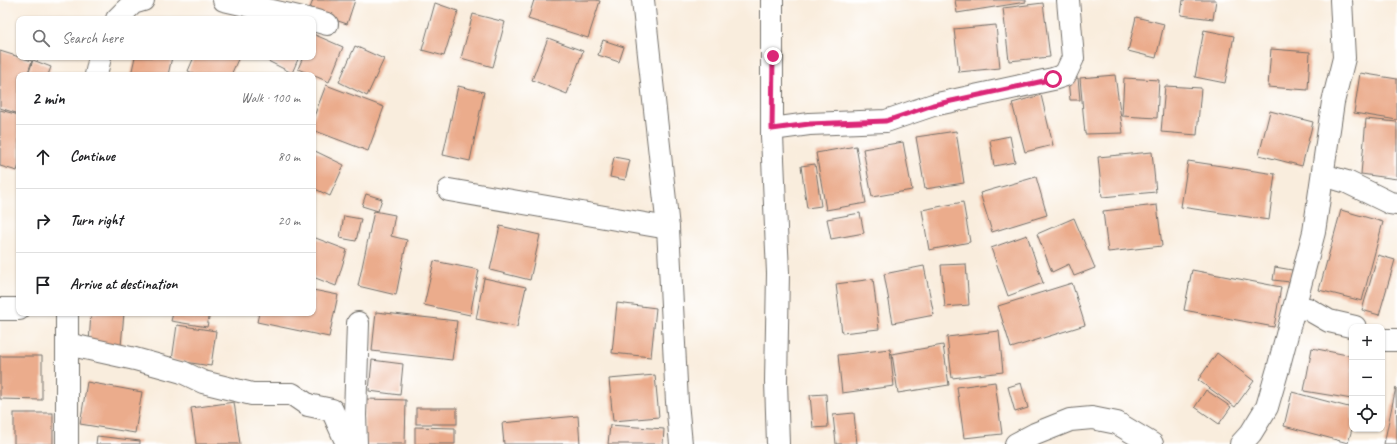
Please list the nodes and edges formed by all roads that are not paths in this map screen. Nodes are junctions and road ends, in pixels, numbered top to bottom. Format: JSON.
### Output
{"nodes":[{"id":1,"x":143,"y":0,"type":"edge"},
{"id":2,"x":224,"y":0,"type":"edge"},
{"id":3,"x":643,"y":0,"type":"edge"},
{"id":4,"x":772,"y":0,"type":"edge"},
{"id":5,"x":1068,"y":0,"type":"edge"},
{"id":6,"x":1341,"y":0,"type":"edge"},
{"id":7,"x":120,"y":16,"type":"edge"},
{"id":8,"x":294,"y":16,"type":"edge"},
{"id":9,"x":99,"y":60,"type":"edge"},
{"id":10,"x":97,"y":72,"type":"edge"},
{"id":11,"x":772,"y":129,"type":"junction"},
{"id":12,"x":1323,"y":175,"type":"junction"},
{"id":13,"x":449,"y":190,"type":"dead end"},
{"id":14,"x":1397,"y":204,"type":"edge"},
{"id":15,"x":668,"y":228,"type":"junction"},
{"id":16,"x":1294,"y":308,"type":"junction"},
{"id":17,"x":0,"y":309,"type":"edge"},
{"id":18,"x":16,"y":309,"type":"edge"},
{"id":19,"x":67,"y":316,"type":"edge"},
{"id":20,"x":358,"y":323,"type":"dead end"},
{"id":21,"x":1349,"y":326,"type":"edge"},
{"id":22,"x":1385,"y":340,"type":"edge"},
{"id":23,"x":1397,"y":340,"type":"edge"},
{"id":24,"x":67,"y":344,"type":"junction"},
{"id":25,"x":67,"y":444,"type":"edge"},
{"id":26,"x":353,"y":444,"type":"edge"},
{"id":27,"x":356,"y":444,"type":"edge"},
{"id":28,"x":680,"y":444,"type":"edge"},
{"id":29,"x":778,"y":444,"type":"edge"},
{"id":30,"x":1016,"y":444,"type":"edge"},
{"id":31,"x":1152,"y":444,"type":"edge"},
{"id":32,"x":1241,"y":444,"type":"edge"}],
"edges":[{"from":1,"to":7,"type":"street"},
{"from":2,"to":8,"type":"street"},
{"from":3,"to":15,"type":"street"},
{"from":4,"to":11,"type":"street"},
{"from":5,"to":11,"type":"street"},
{"from":6,"to":12,"type":"street"},
{"from":9,"to":10,"type":"street"},
{"from":11,"to":29,"type":"street"},
{"from":12,"to":14,"type":"street"},
{"from":12,"to":16,"type":"street"},
{"from":13,"to":15,"type":"street"},
{"from":15,"to":28,"type":"street"},
{"from":16,"to":21,"type":"street"},
{"from":16,"to":32,"type":"street"},
{"from":17,"to":18,"type":"street"},
{"from":19,"to":24,"type":"street"},
{"from":20,"to":27,"type":"street"},
{"from":22,"to":23,"type":"street"},
{"from":24,"to":25,"type":"street"},
{"from":24,"to":26,"type":"street"},
{"from":30,"to":31,"type":"street"}]}
